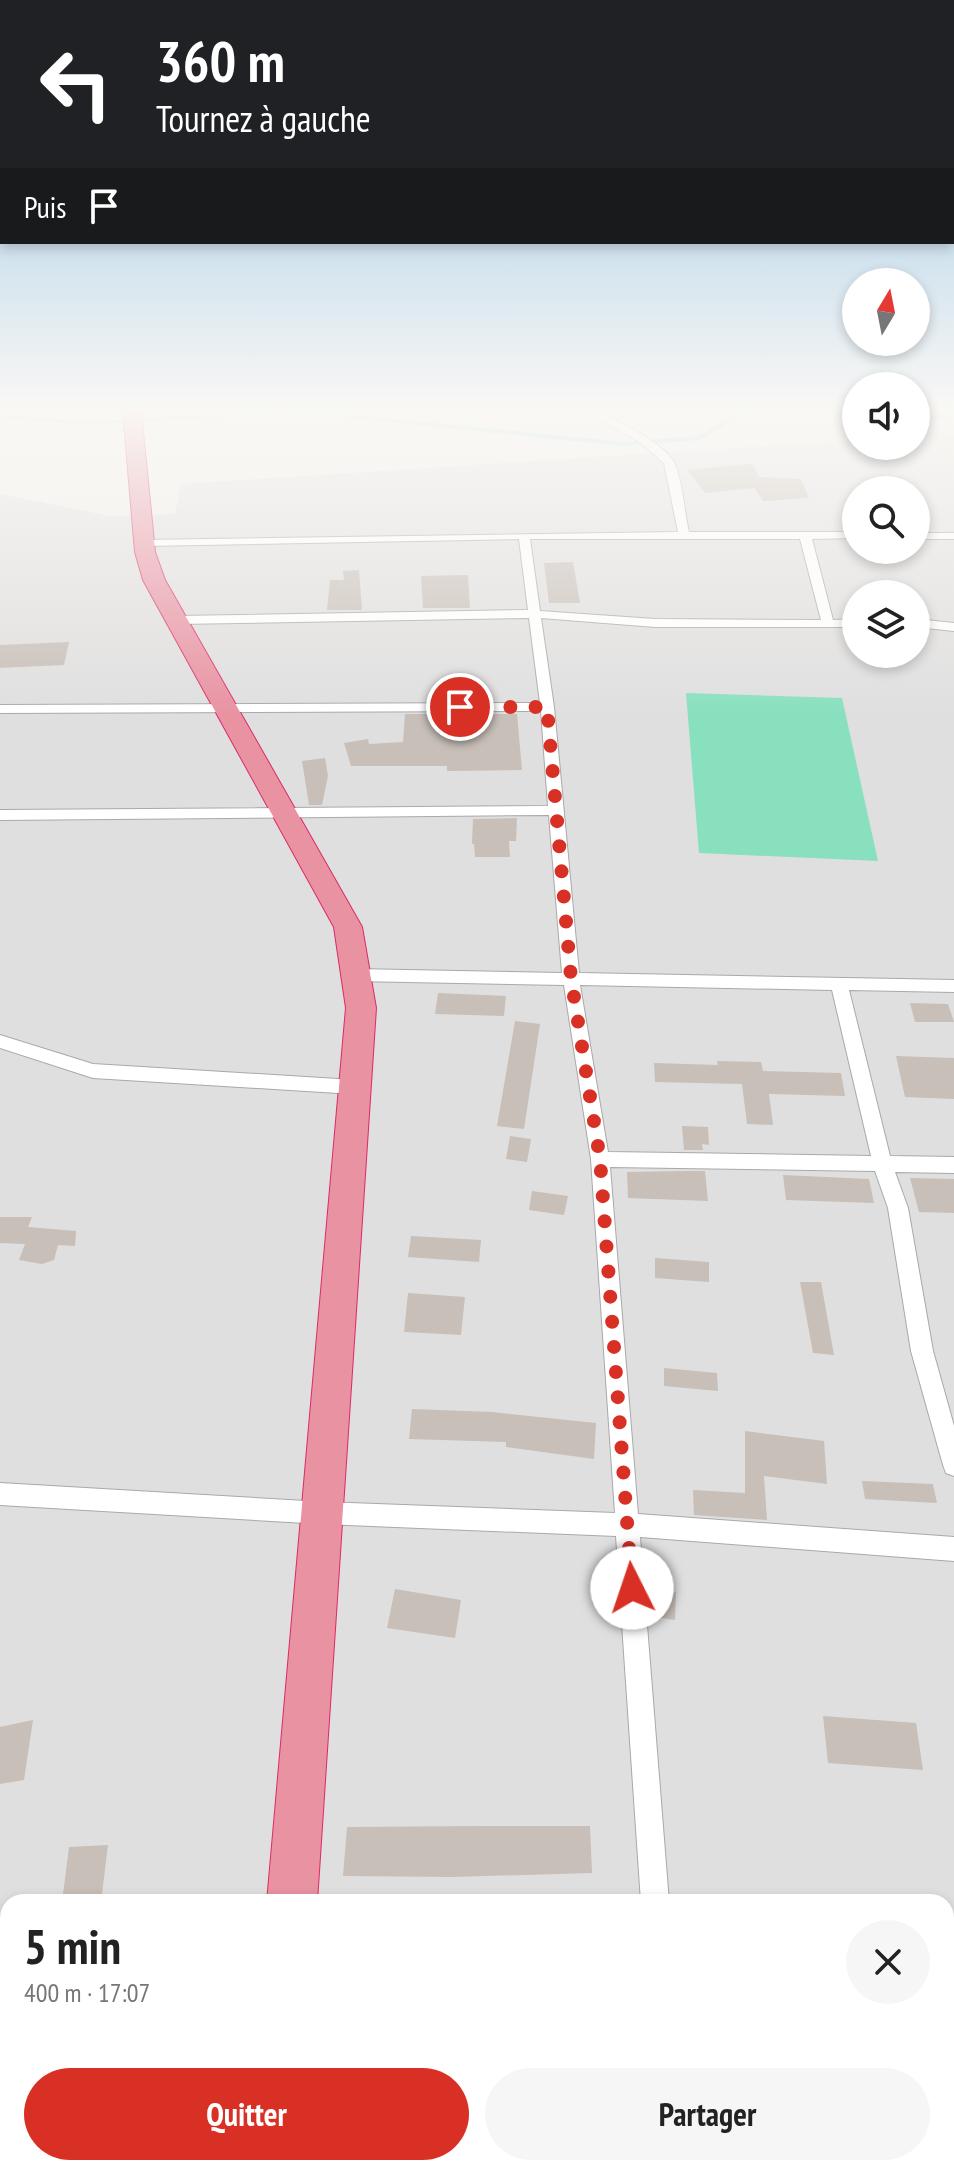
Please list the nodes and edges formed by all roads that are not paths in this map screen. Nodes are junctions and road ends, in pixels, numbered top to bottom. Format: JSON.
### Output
{"nodes":[{"id":1,"x":140,"y":512,"type":"edge"},
{"id":2,"x":679,"y":512,"type":"edge"},
{"id":3,"x":684,"y":535,"type":"junction"},
{"id":4,"x":805,"y":535,"type":"junction"},
{"id":5,"x":842,"y":535,"type":"edge"},
{"id":6,"x":524,"y":536,"type":"junction"},
{"id":7,"x":930,"y":537,"type":"edge"},
{"id":8,"x":954,"y":538,"type":"edge"},
{"id":9,"x":144,"y":543,"type":"junction"},
{"id":10,"x":535,"y":614,"type":"junction"},
{"id":11,"x":177,"y":620,"type":"junction"},
{"id":12,"x":828,"y":624,"type":"junction"},
{"id":13,"x":842,"y":624,"type":"edge"},
{"id":14,"x":930,"y":624,"type":"edge"},
{"id":15,"x":954,"y":627,"type":"edge"},
{"id":16,"x":226,"y":707,"type":"junction"},
{"id":17,"x":547,"y":707,"type":"junction"},
{"id":18,"x":0,"y":709,"type":"edge"},
{"id":19,"x":556,"y":810,"type":"junction"},
{"id":20,"x":286,"y":814,"type":"junction"},
{"id":21,"x":0,"y":815,"type":"edge"},
{"id":22,"x":355,"y":975,"type":"junction"},
{"id":23,"x":571,"y":978,"type":"junction"},
{"id":24,"x":839,"y":984,"type":"junction"},
{"id":25,"x":954,"y":986,"type":"edge"},
{"id":26,"x":0,"y":1041,"type":"edge"},
{"id":27,"x":354,"y":1087,"type":"junction"},
{"id":28,"x":600,"y":1159,"type":"junction"},
{"id":29,"x":882,"y":1163,"type":"junction"},
{"id":30,"x":954,"y":1165,"type":"edge"},
{"id":31,"x":954,"y":1465,"type":"edge"},
{"id":32,"x":0,"y":1494,"type":"edge"},
{"id":33,"x":323,"y":1513,"type":"junction"},
{"id":34,"x":627,"y":1525,"type":"junction"},
{"id":35,"x":954,"y":1549,"type":"edge"},
{"id":36,"x":293,"y":1894,"type":"edge"},
{"id":37,"x":654,"y":1894,"type":"edge"}],
"edges":[{"from":1,"to":9,"type":"highway"},
{"from":2,"to":3,"type":"street"},
{"from":3,"to":4,"type":"street"},
{"from":3,"to":6,"type":"street"},
{"from":4,"to":5,"type":"street"},
{"from":4,"to":12,"type":"street"},
{"from":6,"to":9,"type":"street"},
{"from":6,"to":10,"type":"street"},
{"from":7,"to":8,"type":"street"},
{"from":9,"to":11,"type":"highway"},
{"from":10,"to":11,"type":"street"},
{"from":10,"to":12,"type":"street"},
{"from":10,"to":17,"type":"street"},
{"from":11,"to":16,"type":"highway"},
{"from":12,"to":13,"type":"street"},
{"from":14,"to":15,"type":"street"},
{"from":16,"to":17,"type":"street"},
{"from":16,"to":18,"type":"street"},
{"from":16,"to":20,"type":"highway"},
{"from":17,"to":19,"type":"street"},
{"from":19,"to":20,"type":"street"},
{"from":19,"to":23,"type":"street"},
{"from":20,"to":21,"type":"street"},
{"from":20,"to":22,"type":"highway"},
{"from":22,"to":23,"type":"street"},
{"from":22,"to":27,"type":"highway"},
{"from":23,"to":24,"type":"street"},
{"from":23,"to":28,"type":"street"},
{"from":24,"to":25,"type":"street"},
{"from":24,"to":29,"type":"street"},
{"from":26,"to":27,"type":"street"},
{"from":27,"to":33,"type":"highway"},
{"from":28,"to":29,"type":"street"},
{"from":28,"to":34,"type":"street"},
{"from":29,"to":30,"type":"street"},
{"from":29,"to":31,"type":"street"},
{"from":32,"to":33,"type":"street"},
{"from":33,"to":34,"type":"street"},
{"from":33,"to":36,"type":"highway"},
{"from":34,"to":35,"type":"street"},
{"from":34,"to":37,"type":"street"}]}
